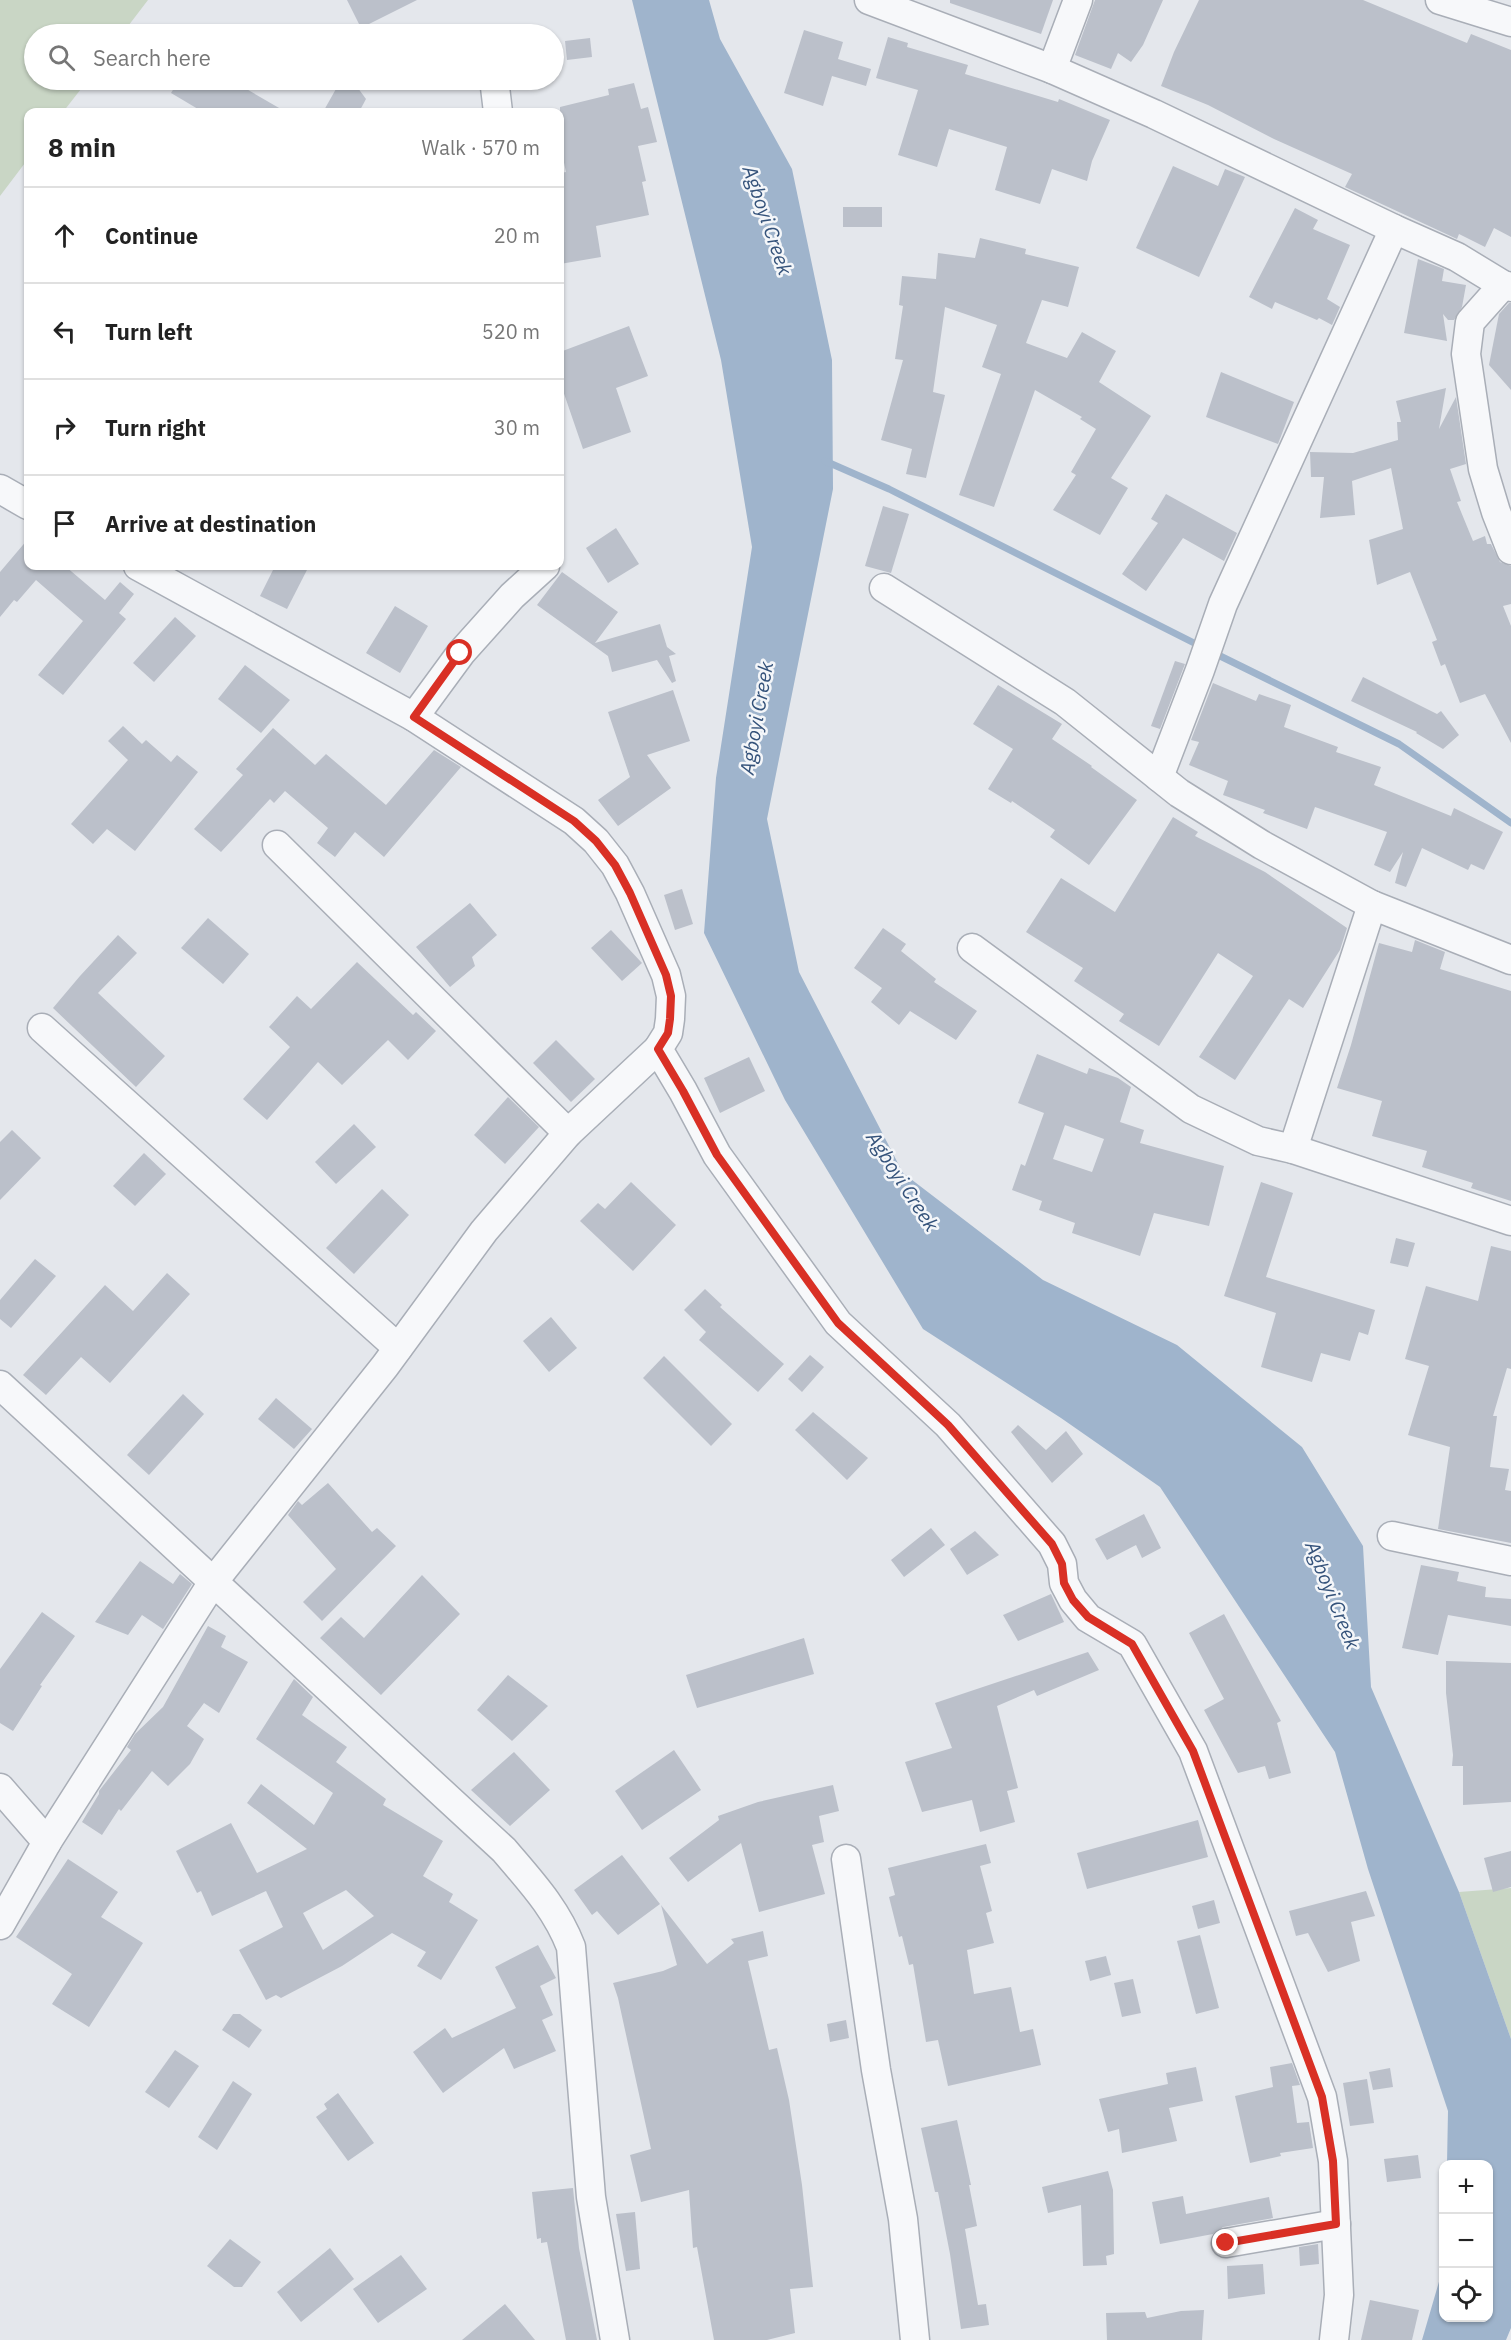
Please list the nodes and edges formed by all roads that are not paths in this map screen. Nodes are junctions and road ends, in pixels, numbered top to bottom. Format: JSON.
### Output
{"nodes":[{"id":1,"x":869,"y":0,"type":"edge"},
{"id":2,"x":1078,"y":0,"type":"edge"},
{"id":3,"x":1440,"y":0,"type":"edge"},
{"id":4,"x":1511,"y":22,"type":"edge"},
{"id":5,"x":1052,"y":69,"type":"junction"},
{"id":6,"x":1394,"y":230,"type":"junction"},
{"id":7,"x":1507,"y":286,"type":"edge"},
{"id":8,"x":0,"y":489,"type":"edge"},
{"id":9,"x":24,"y":503,"type":"edge"},
{"id":10,"x":1511,"y":550,"type":"edge"},
{"id":11,"x":145,"y":570,"type":"edge"},
{"id":12,"x":541,"y":570,"type":"edge"},
{"id":13,"x":884,"y":588,"type":"dead end"},
{"id":14,"x":414,"y":717,"type":"junction"},
{"id":15,"x":1159,"y":777,"type":"junction"},
{"id":16,"x":277,"y":845,"type":"dead end"},
{"id":17,"x":1372,"y":905,"type":"junction"},
{"id":18,"x":972,"y":948,"type":"dead end"},
{"id":19,"x":1511,"y":960,"type":"edge"},
{"id":20,"x":42,"y":1028,"type":"dead end"},
{"id":21,"x":658,"y":1049,"type":"junction"},
{"id":22,"x":568,"y":1133,"type":"junction"},
{"id":23,"x":1293,"y":1149,"type":"junction"},
{"id":24,"x":1511,"y":1221,"type":"edge"},
{"id":25,"x":398,"y":1348,"type":"junction"},
{"id":26,"x":0,"y":1385,"type":"edge"},
{"id":27,"x":1392,"y":1536,"type":"dead end"},
{"id":28,"x":1511,"y":1561,"type":"edge"},
{"id":29,"x":213,"y":1582,"type":"junction"},
{"id":30,"x":0,"y":1788,"type":"edge"},
{"id":31,"x":47,"y":1842,"type":"junction"},
{"id":32,"x":846,"y":1859,"type":"dead end"},
{"id":33,"x":0,"y":1925,"type":"edge"},
{"id":34,"x":1336,"y":2224,"type":"junction"},
{"id":35,"x":1226,"y":2243,"type":"dead end"},
{"id":36,"x":615,"y":2340,"type":"edge"},
{"id":37,"x":915,"y":2340,"type":"edge"},
{"id":38,"x":1334,"y":2340,"type":"edge"}],
"edges":[{"from":1,"to":5,"type":"street"},
{"from":2,"to":5,"type":"street"},
{"from":3,"to":4,"type":"street"},
{"from":5,"to":6,"type":"street"},
{"from":6,"to":7,"type":"street"},
{"from":6,"to":15,"type":"street"},
{"from":7,"to":10,"type":"street"},
{"from":8,"to":9,"type":"street"},
{"from":11,"to":14,"type":"street"},
{"from":12,"to":14,"type":"street"},
{"from":13,"to":15,"type":"street"},
{"from":14,"to":21,"type":"street"},
{"from":15,"to":17,"type":"street"},
{"from":16,"to":22,"type":"street"},
{"from":17,"to":19,"type":"street"},
{"from":17,"to":23,"type":"street"},
{"from":18,"to":23,"type":"street"},
{"from":20,"to":25,"type":"street"},
{"from":21,"to":22,"type":"street"},
{"from":21,"to":34,"type":"street"},
{"from":22,"to":25,"type":"street"},
{"from":23,"to":24,"type":"street"},
{"from":25,"to":29,"type":"street"},
{"from":26,"to":29,"type":"street"},
{"from":27,"to":28,"type":"street"},
{"from":29,"to":31,"type":"street"},
{"from":29,"to":36,"type":"street"},
{"from":30,"to":31,"type":"street"},
{"from":31,"to":33,"type":"street"},
{"from":32,"to":37,"type":"street"},
{"from":34,"to":35,"type":"street"},
{"from":34,"to":38,"type":"street"}]}
